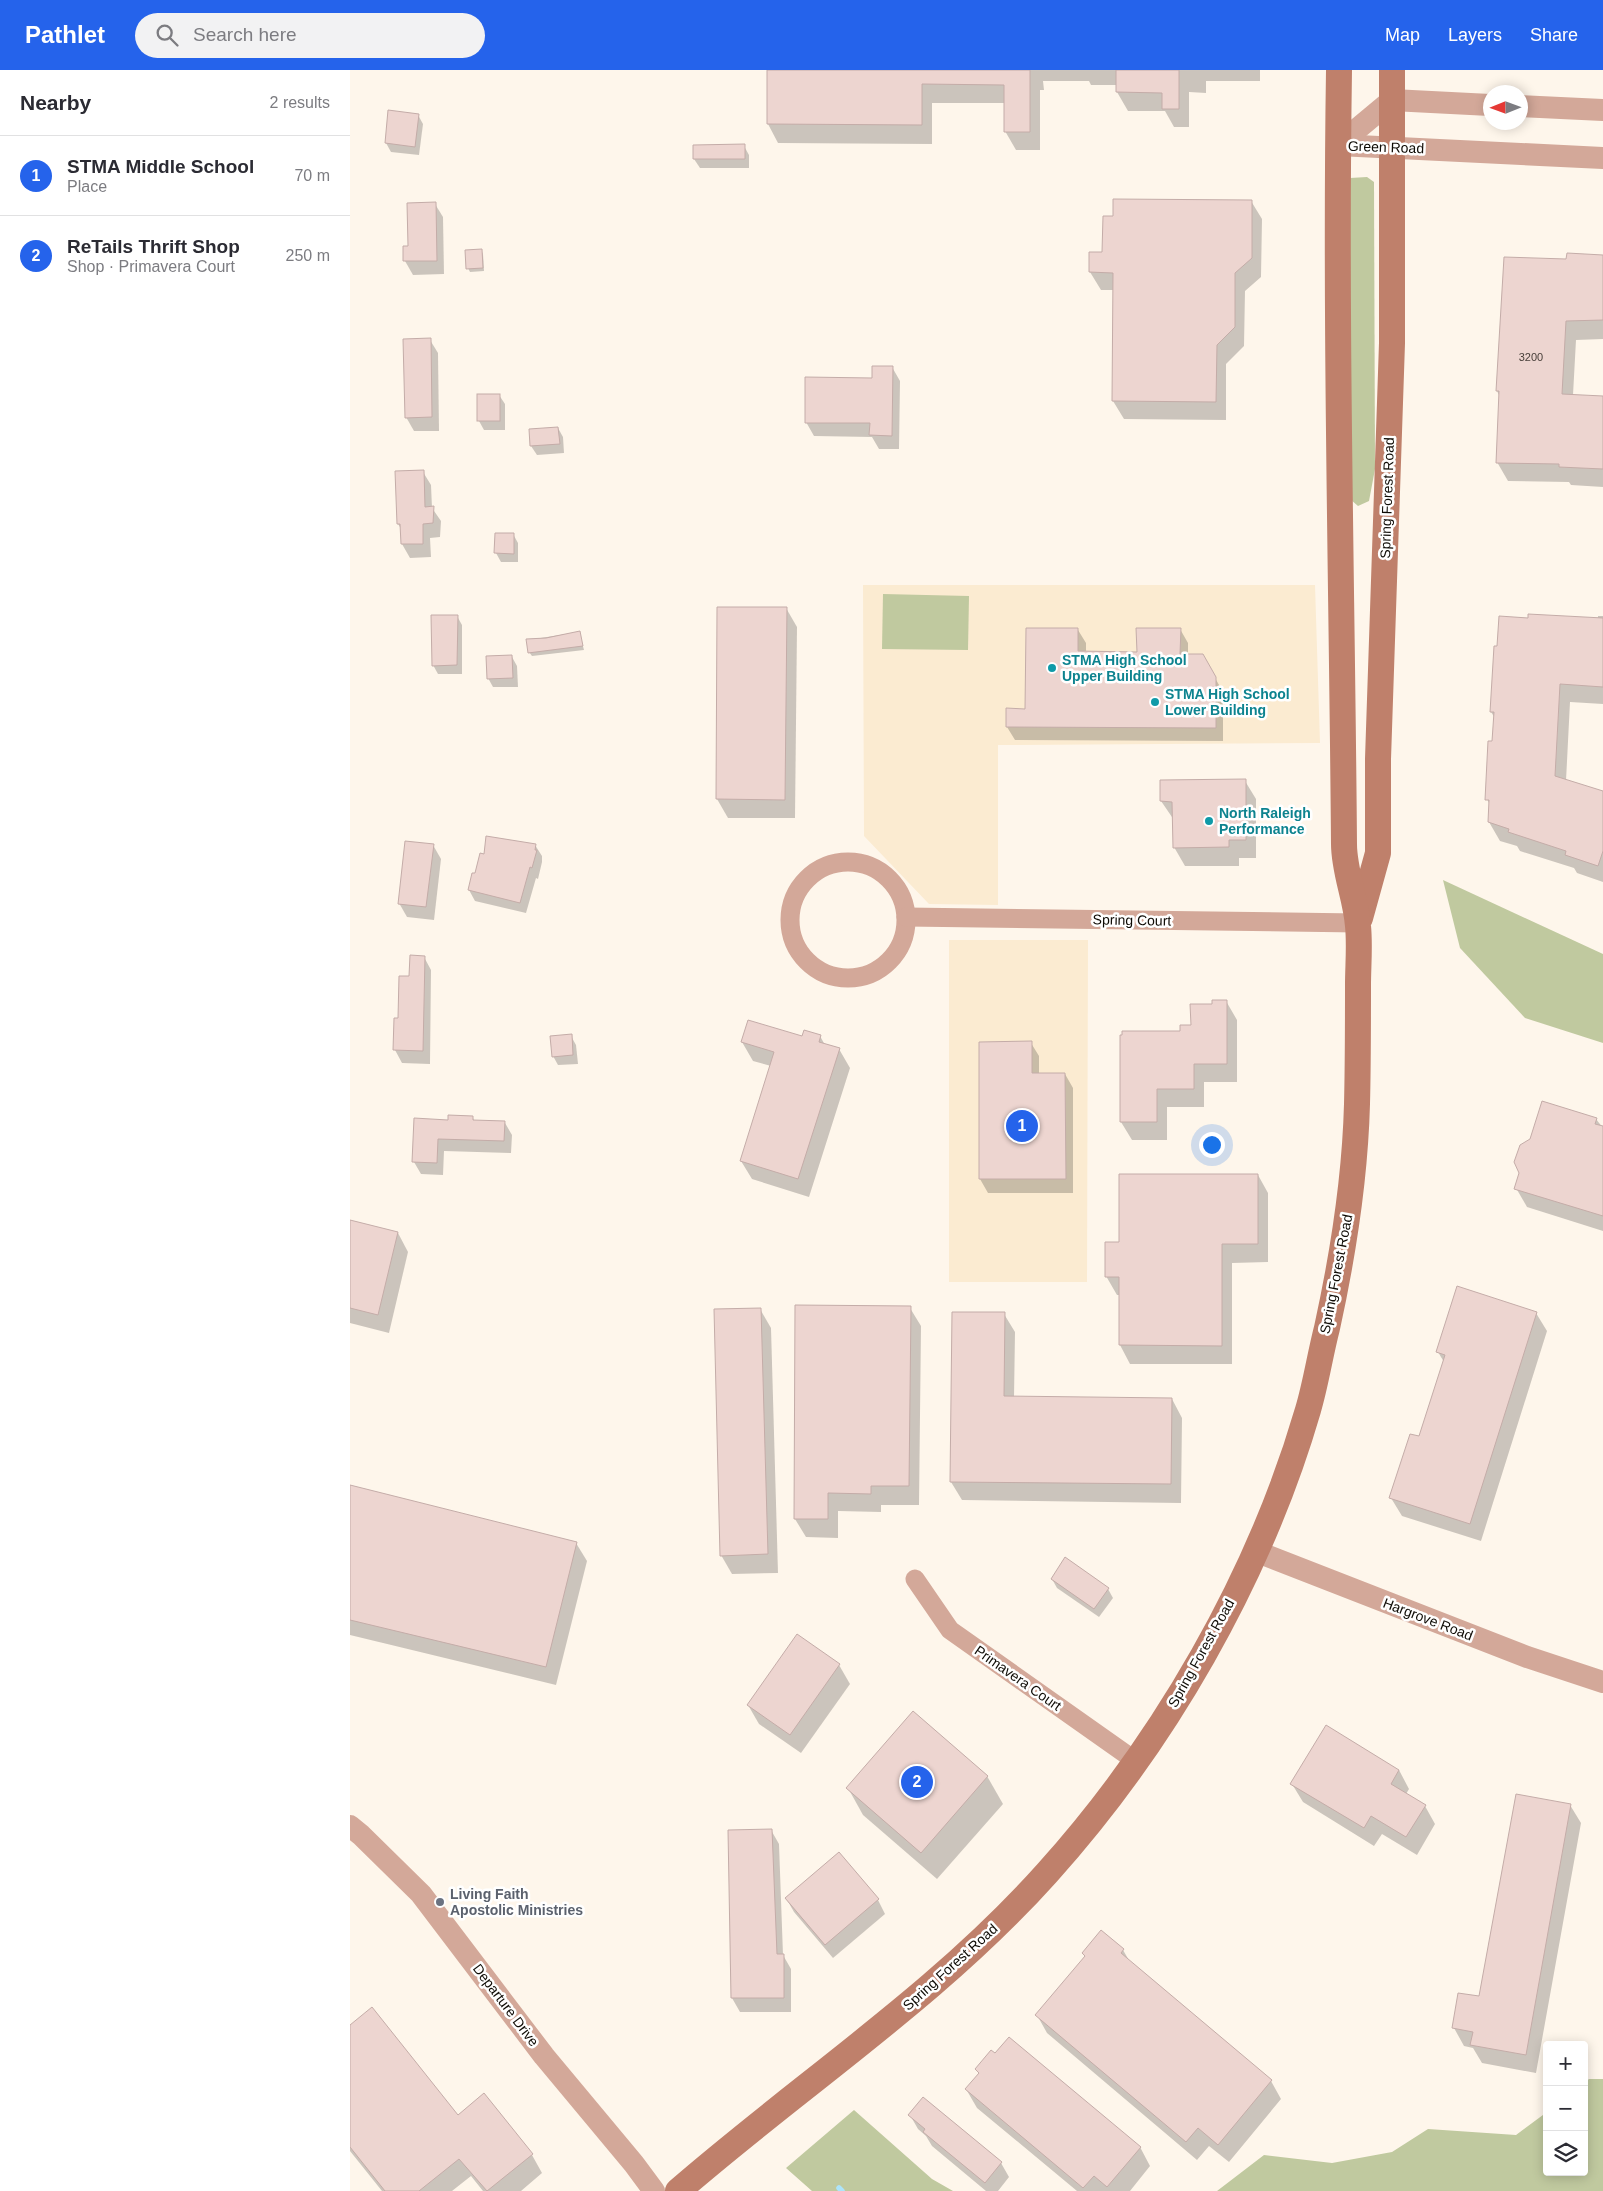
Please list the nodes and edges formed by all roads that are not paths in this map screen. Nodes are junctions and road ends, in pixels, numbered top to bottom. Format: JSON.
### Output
{"nodes":[{"id":1,"x":1339,"y":70,"type":"edge"},
{"id":2,"x":1392,"y":70,"type":"edge"},
{"id":3,"x":1392,"y":100,"type":"junction"},
{"id":4,"x":1483,"y":105,"type":"edge"},
{"id":5,"x":1528,"y":106,"type":"edge"},
{"id":6,"x":1603,"y":110,"type":"edge"},
{"id":7,"x":1338,"y":145,"type":"junction"},
{"id":8,"x":1393,"y":147,"type":"junction"},
{"id":9,"x":1603,"y":158,"type":"edge"},
{"id":10,"x":906,"y":917,"type":"junction"},
{"id":11,"x":1358,"y":923,"type":"junction"},
{"id":12,"x":1255,"y":1551,"type":"junction"},
{"id":13,"x":915,"y":1579,"type":"dead end"},
{"id":14,"x":1603,"y":1682,"type":"edge"},
{"id":15,"x":1137,"y":1762,"type":"junction"},
{"id":16,"x":350,"y":1826,"type":"edge"},
{"id":17,"x":654,"y":2191,"type":"edge"},
{"id":18,"x":678,"y":2191,"type":"edge"}],
"edges":[{"from":1,"to":7,"type":"main road","name":"Spring Forest Road"},
{"from":2,"to":3,"type":"main road","name":"Spring Forest Road"},
{"from":3,"to":4,"type":"street"},
{"from":3,"to":7,"type":"street","name":"Green Road"},
{"from":3,"to":8,"type":"main road","name":"Spring Forest Road"},
{"from":5,"to":6,"type":"street"},
{"from":7,"to":8,"type":"street","name":"Green Road"},
{"from":7,"to":11,"type":"main road","name":"Spring Forest Road"},
{"from":8,"to":9,"type":"street","name":"Green Road"},
{"from":8,"to":11,"type":"main road","name":"Spring Forest Road"},
{"from":10,"to":10,"type":"street"},
{"from":10,"to":11,"type":"street","name":"Spring Court"},
{"from":11,"to":12,"type":"main road","name":"Spring Forest Road"},
{"from":12,"to":14,"type":"street","name":"Hargrove Road"},
{"from":12,"to":15,"type":"main road","name":"Spring Forest Road"},
{"from":13,"to":15,"type":"street","name":"Primavera Court"},
{"from":15,"to":18,"type":"main road","name":"Spring Forest Road"},
{"from":16,"to":17,"type":"street","name":"Departure Drive"}]}
